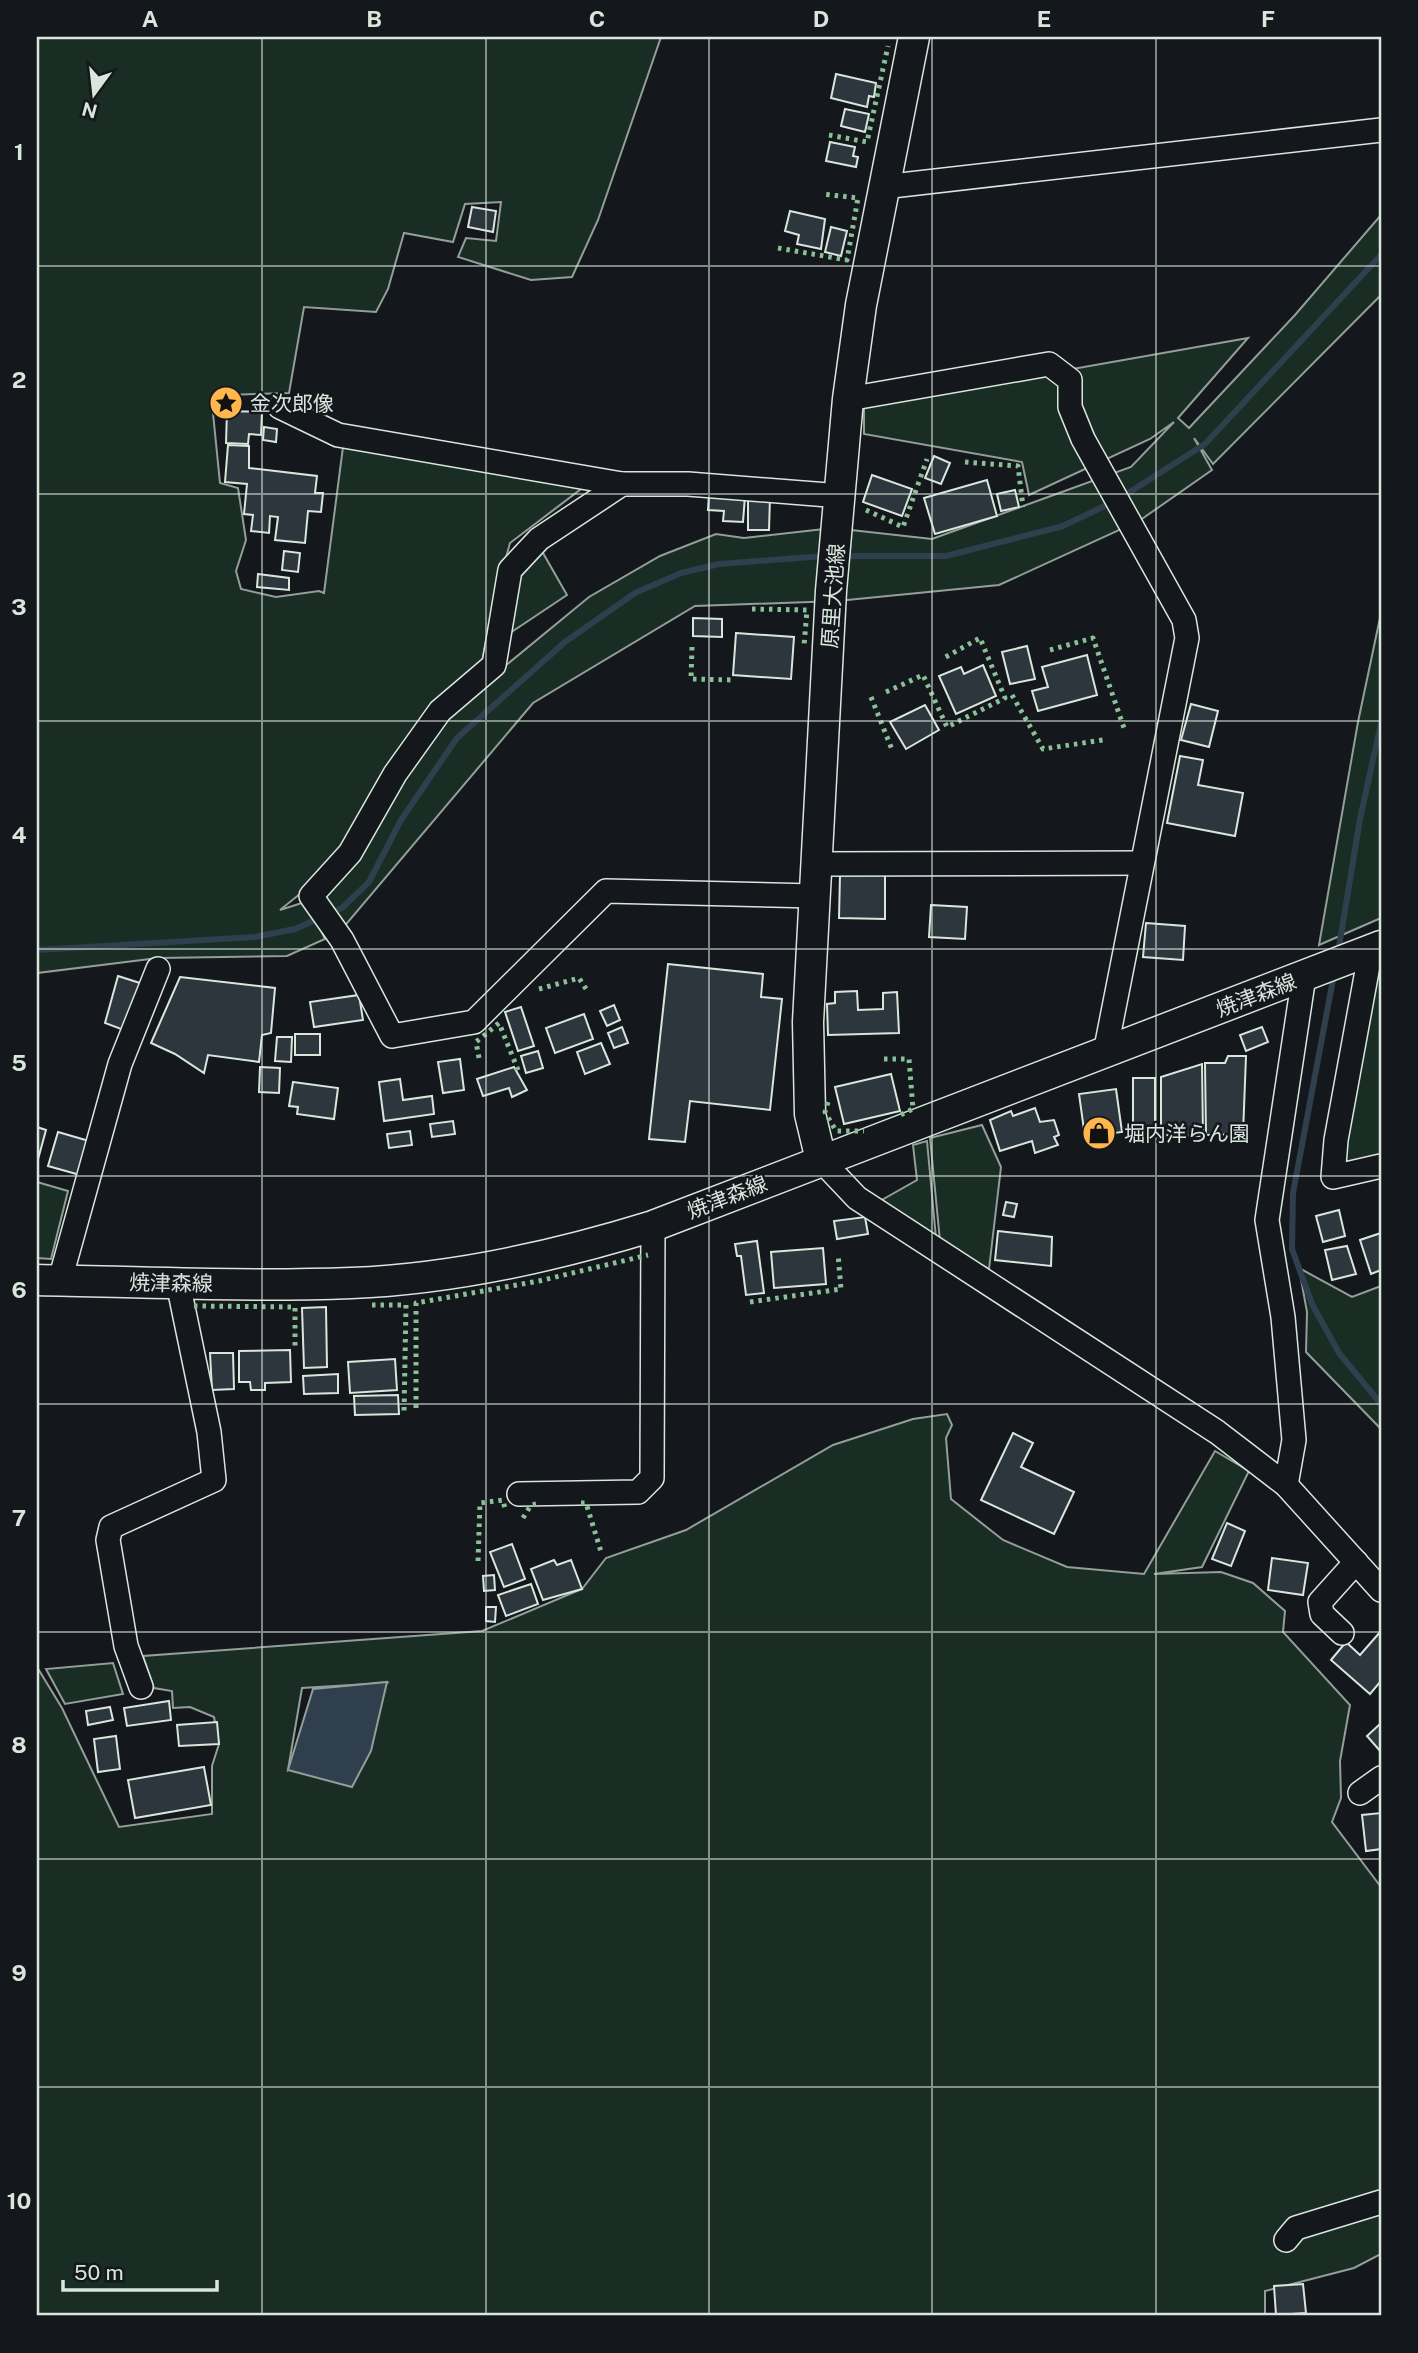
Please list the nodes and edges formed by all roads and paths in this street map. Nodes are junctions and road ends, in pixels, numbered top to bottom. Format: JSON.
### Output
{"nodes":[{"id":1,"x":914,"y":37,"type":"edge"},
{"id":2,"x":1381,"y":130,"type":"edge"},
{"id":3,"x":884,"y":187,"type":"junction"},
{"id":4,"x":848,"y":399,"type":"junction"},
{"id":5,"x":280,"y":407,"type":"dead end"},
{"id":6,"x":622,"y":484,"type":"junction"},
{"id":7,"x":841,"y":496,"type":"junction"},
{"id":8,"x":1142,"y":863,"type":"junction"},
{"id":9,"x":816,"y":864,"type":"junction"},
{"id":10,"x":814,"y":895,"type":"junction"},
{"id":11,"x":1376,"y":947,"type":"edge"},
{"id":12,"x":158,"y":969,"type":"dead end"},
{"id":13,"x":1307,"y":976,"type":"junction"},
{"id":14,"x":1105,"y":1053,"type":"junction"},
{"id":15,"x":821,"y":1160,"type":"junction"},
{"id":16,"x":1381,"y":1166,"type":"edge"},
{"id":17,"x":653,"y":1226,"type":"junction"},
{"id":18,"x":48,"y":1280,"type":"edge"},
{"id":19,"x":178,"y":1283,"type":"junction"},
{"id":20,"x":1286,"y":1485,"type":"junction"},
{"id":21,"x":519,"y":1494,"type":"dead end"},
{"id":22,"x":1356,"y":1562,"type":"junction"},
{"id":23,"x":1381,"y":1591,"type":"edge"},
{"id":24,"x":1342,"y":1633,"type":"dead end"},
{"id":25,"x":141,"y":1687,"type":"dead end"},
{"id":26,"x":1381,"y":1778,"type":"edge"},
{"id":27,"x":1360,"y":1793,"type":"dead end"},
{"id":28,"x":1381,"y":2202,"type":"edge"},
{"id":29,"x":1286,"y":2240,"type":"dead end"}],
"edges":[{"from":1,"to":3,"type":"main road","name":"原里大池線"},
{"from":2,"to":3,"type":"street"},
{"from":3,"to":4,"type":"main road","name":"原里大池線"},
{"from":4,"to":7,"type":"main road","name":"原里大池線"},
{"from":4,"to":8,"type":"street"},
{"from":5,"to":6,"type":"street"},
{"from":6,"to":7,"type":"street"},
{"from":6,"to":10,"type":"street"},
{"from":7,"to":9,"type":"main road","name":"原里大池線"},
{"from":8,"to":9,"type":"street"},
{"from":8,"to":14,"type":"street"},
{"from":9,"to":10,"type":"main road","name":"原里大池線"},
{"from":10,"to":15,"type":"main road","name":"原里大池線"},
{"from":11,"to":13,"type":"main road","name":"焼津森線"},
{"from":11,"to":16,"type":"street"},
{"from":12,"to":18,"type":"street"},
{"from":13,"to":14,"type":"main road","name":"焼津森線"},
{"from":13,"to":20,"type":"street"},
{"from":14,"to":15,"type":"main road","name":"焼津森線"},
{"from":15,"to":17,"type":"main road","name":"焼津森線"},
{"from":15,"to":20,"type":"street"},
{"from":17,"to":19,"type":"main road","name":"焼津森線"},
{"from":17,"to":21,"type":"street"},
{"from":18,"to":19,"type":"main road","name":"焼津森線"},
{"from":19,"to":25,"type":"street"},
{"from":20,"to":22,"type":"street"},
{"from":22,"to":23,"type":"street"},
{"from":22,"to":24,"type":"street"},
{"from":26,"to":27,"type":"street"},
{"from":28,"to":29,"type":"street"}]}
